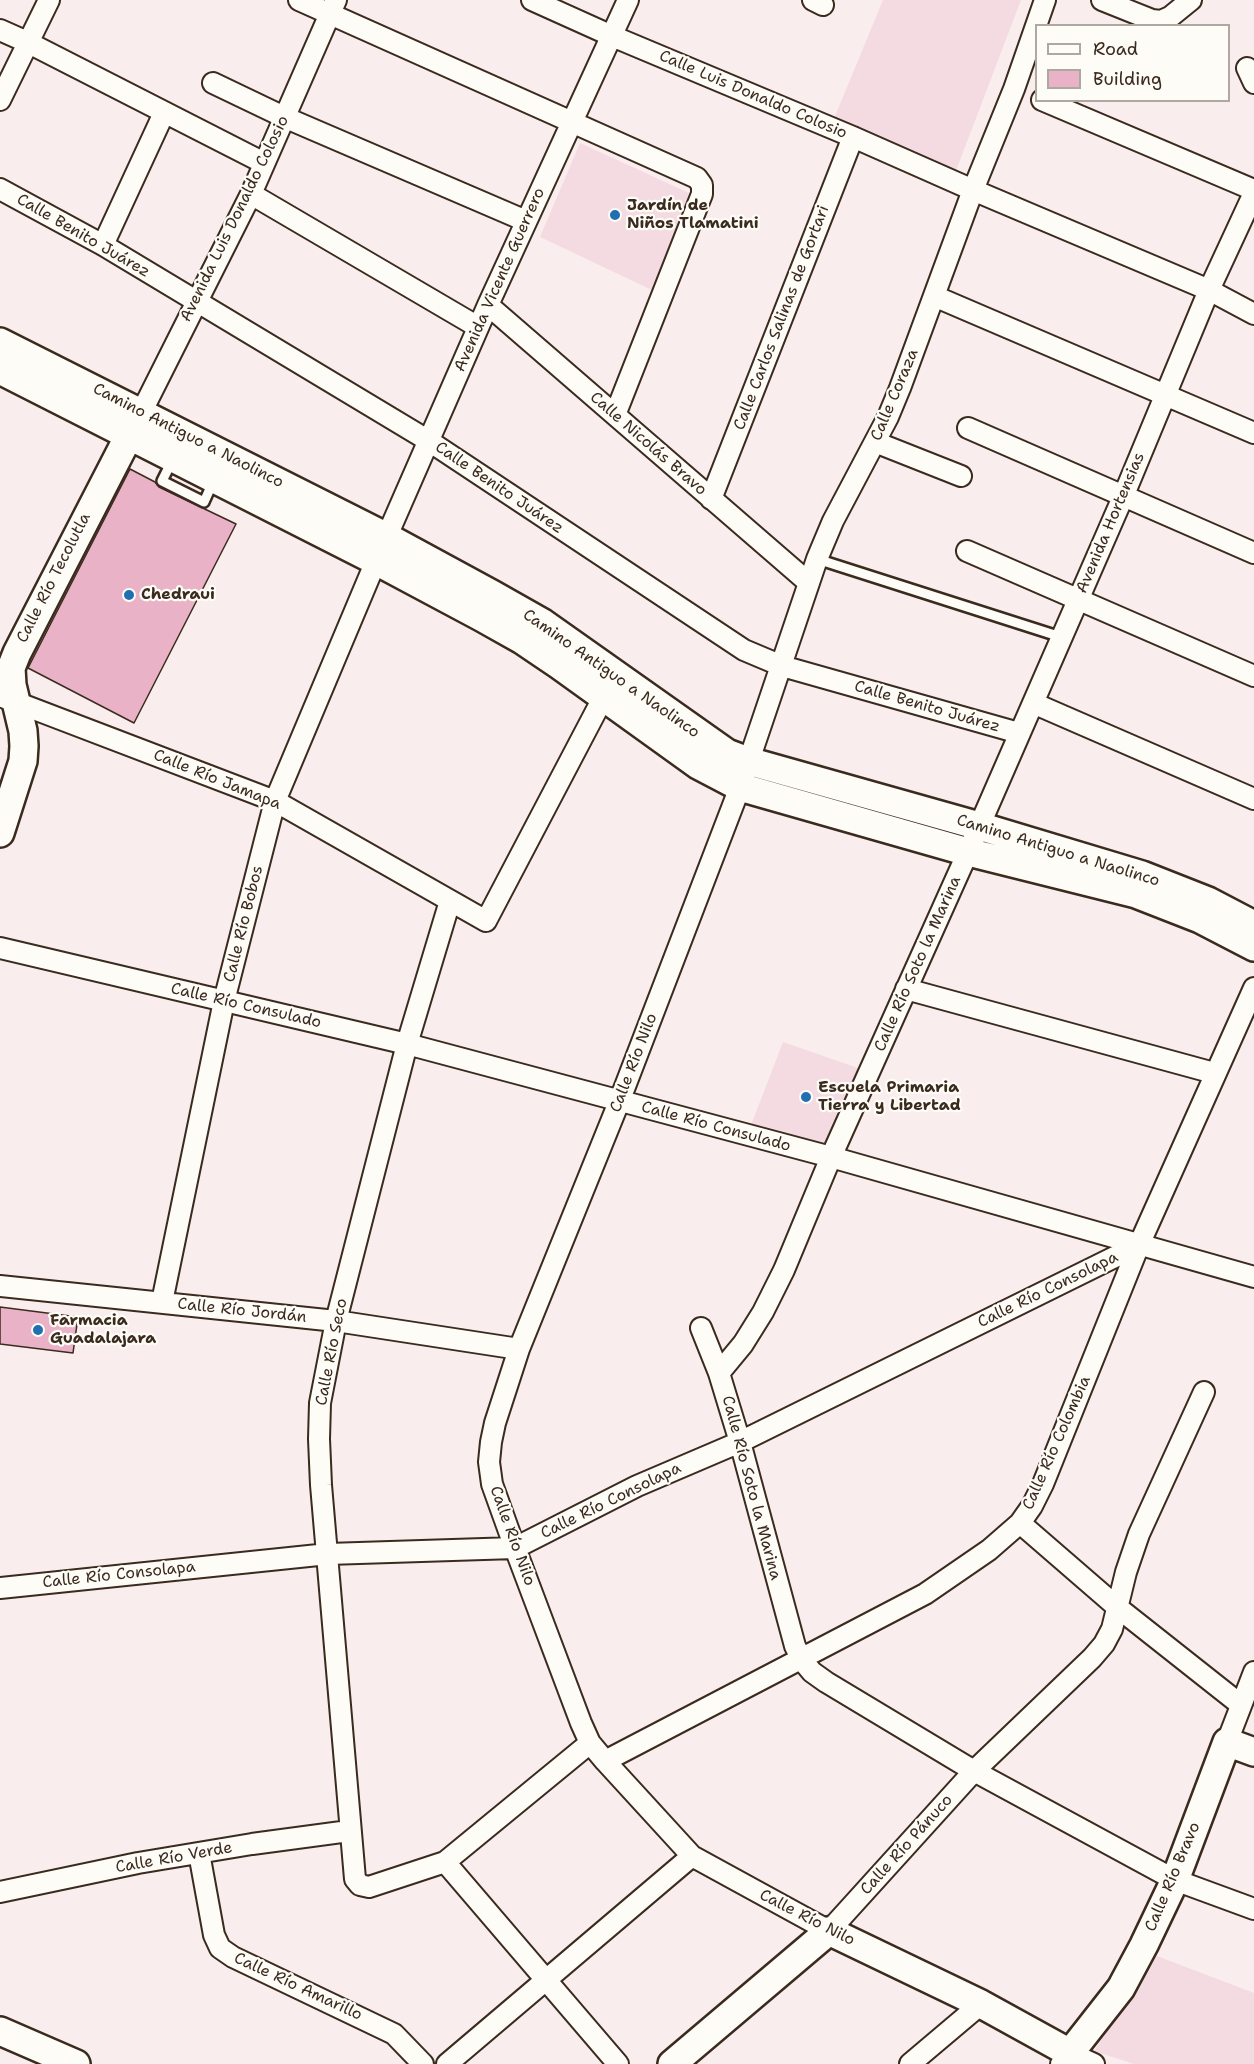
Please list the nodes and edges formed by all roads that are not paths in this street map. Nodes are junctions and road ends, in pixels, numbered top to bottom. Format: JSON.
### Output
{"nodes":[{"id":1,"x":48,"y":0,"type":"edge"},
{"id":2,"x":299,"y":0,"type":"edge"},
{"id":3,"x":532,"y":0,"type":"edge"},
{"id":4,"x":628,"y":0,"type":"edge"},
{"id":5,"x":1045,"y":0,"type":"edge"},
{"id":6,"x":1102,"y":0,"type":"edge"},
{"id":7,"x":1191,"y":0,"type":"edge"},
{"id":8,"x":333,"y":7,"type":"edge"},
{"id":9,"x":1037,"y":24,"type":"edge"},
{"id":10,"x":1035,"y":29,"type":"edge"},
{"id":11,"x":0,"y":30,"type":"edge"},
{"id":12,"x":612,"y":36,"type":"junction"},
{"id":13,"x":27,"y":42,"type":"junction"},
{"id":14,"x":213,"y":83,"type":"dead end"},
{"id":15,"x":1014,"y":89,"type":"junction"},
{"id":16,"x":1035,"y":98,"type":"edge"},
{"id":17,"x":0,"y":100,"type":"edge"},
{"id":18,"x":1047,"y":102,"type":"edge"},
{"id":19,"x":164,"y":113,"type":"junction"},
{"id":20,"x":284,"y":117,"type":"junction"},
{"id":21,"x":571,"y":122,"type":"junction"},
{"id":22,"x":853,"y":137,"type":"junction"},
{"id":23,"x":264,"y":163,"type":"junction"},
{"id":24,"x":0,"y":189,"type":"edge"},
{"id":25,"x":973,"y":190,"type":"junction"},
{"id":26,"x":1254,"y":191,"type":"edge"},
{"id":27,"x":251,"y":194,"type":"junction"},
{"id":28,"x":526,"y":221,"type":"junction"},
{"id":29,"x":103,"y":245,"type":"junction"},
{"id":30,"x":1209,"y":290,"type":"junction"},
{"id":31,"x":934,"y":296,"type":"junction"},
{"id":32,"x":196,"y":301,"type":"junction"},
{"id":33,"x":488,"y":305,"type":"junction"},
{"id":34,"x":1254,"y":314,"type":"edge"},
{"id":35,"x":478,"y":327,"type":"junction"},
{"id":36,"x":0,"y":342,"type":"edge"},
{"id":37,"x":0,"y":370,"type":"edge"},
{"id":38,"x":1165,"y":395,"type":"junction"},
{"id":39,"x":615,"y":415,"type":"junction"},
{"id":40,"x":135,"y":424,"type":"junction"},
{"id":41,"x":968,"y":428,"type":"dead end"},
{"id":42,"x":1254,"y":433,"type":"edge"},
{"id":43,"x":429,"y":441,"type":"junction"},
{"id":44,"x":875,"y":442,"type":"junction"},
{"id":45,"x":221,"y":468,"type":"junction"},
{"id":46,"x":960,"y":476,"type":"dead end"},
{"id":47,"x":1123,"y":497,"type":"junction"},
{"id":48,"x":711,"y":499,"type":"junction"},
{"id":49,"x":387,"y":537,"type":"junction"},
{"id":50,"x":968,"y":551,"type":"dead end"},
{"id":51,"x":1254,"y":553,"type":"edge"},
{"id":52,"x":817,"y":559,"type":"junction"},
{"id":53,"x":376,"y":561,"type":"junction"},
{"id":54,"x":809,"y":583,"type":"junction"},
{"id":55,"x":1078,"y":598,"type":"junction"},
{"id":56,"x":1061,"y":637,"type":"junction"},
{"id":57,"x":782,"y":666,"type":"junction"},
{"id":58,"x":1254,"y":676,"type":"edge"},
{"id":59,"x":603,"y":698,"type":"junction"},
{"id":60,"x":8,"y":699,"type":"edge"},
{"id":61,"x":1033,"y":703,"type":"junction"},
{"id":62,"x":1019,"y":733,"type":"junction"},
{"id":63,"x":748,"y":761,"type":"junction"},
{"id":64,"x":740,"y":787,"type":"junction"},
{"id":65,"x":1254,"y":800,"type":"edge"},
{"id":66,"x":275,"y":801,"type":"junction"},
{"id":67,"x":979,"y":826,"type":"junction"},
{"id":68,"x":0,"y":833,"type":"edge"},
{"id":69,"x":968,"y":852,"type":"junction"},
{"id":70,"x":450,"y":900,"type":"junction"},
{"id":71,"x":1254,"y":924,"type":"edge"},
{"id":72,"x":1254,"y":947,"type":"edge"},
{"id":73,"x":0,"y":948,"type":"edge"},
{"id":74,"x":1254,"y":988,"type":"edge"},
{"id":75,"x":906,"y":989,"type":"junction"},
{"id":76,"x":224,"y":1001,"type":"junction"},
{"id":77,"x":407,"y":1044,"type":"junction"},
{"id":78,"x":1215,"y":1073,"type":"junction"},
{"id":79,"x":619,"y":1102,"type":"junction"},
{"id":80,"x":831,"y":1157,"type":"junction"},
{"id":81,"x":1139,"y":1245,"type":"junction"},
{"id":82,"x":1254,"y":1277,"type":"edge"},
{"id":83,"x":0,"y":1286,"type":"edge"},
{"id":84,"x":162,"y":1302,"type":"junction"},
{"id":85,"x":336,"y":1321,"type":"junction"},
{"id":86,"x":700,"y":1328,"type":"dead end"},
{"id":87,"x":519,"y":1349,"type":"junction"},
{"id":88,"x":719,"y":1373,"type":"junction"},
{"id":89,"x":1204,"y":1392,"type":"dead end"},
{"id":90,"x":740,"y":1442,"type":"junction"},
{"id":91,"x":1020,"y":1523,"type":"junction"},
{"id":92,"x":515,"y":1548,"type":"junction"},
{"id":93,"x":328,"y":1554,"type":"junction"},
{"id":94,"x":0,"y":1588,"type":"edge"},
{"id":95,"x":1117,"y":1607,"type":"junction"},
{"id":96,"x":802,"y":1660,"type":"junction"},
{"id":97,"x":1254,"y":1672,"type":"edge"},
{"id":98,"x":1241,"y":1705,"type":"junction"},
{"id":99,"x":1227,"y":1742,"type":"junction"},
{"id":100,"x":590,"y":1743,"type":"junction"},
{"id":101,"x":1254,"y":1752,"type":"edge"},
{"id":102,"x":605,"y":1761,"type":"junction"},
{"id":103,"x":974,"y":1771,"type":"junction"},
{"id":104,"x":349,"y":1831,"type":"junction"},
{"id":105,"x":199,"y":1853,"type":"junction"},
{"id":106,"x":692,"y":1856,"type":"junction"},
{"id":107,"x":445,"y":1862,"type":"junction"},
{"id":108,"x":1175,"y":1880,"type":"junction"},
{"id":109,"x":0,"y":1892,"type":"edge"},
{"id":110,"x":1254,"y":1909,"type":"edge"},
{"id":111,"x":829,"y":1931,"type":"junction"},
{"id":112,"x":546,"y":1980,"type":"junction"},
{"id":113,"x":981,"y":2004,"type":"junction"},
{"id":114,"x":0,"y":2031,"type":"edge"},
{"id":115,"x":1075,"y":2060,"type":"edge"},
{"id":116,"x":76,"y":2064,"type":"edge"},
{"id":117,"x":423,"y":2064,"type":"edge"},
{"id":118,"x":447,"y":2064,"type":"edge"},
{"id":119,"x":618,"y":2064,"type":"edge"},
{"id":120,"x":672,"y":2064,"type":"edge"},
{"id":121,"x":910,"y":2064,"type":"edge"}],
"edges":[{"from":1,"to":13,"type":"street"},
{"from":2,"to":8,"type":"street"},
{"from":3,"to":12,"type":"street","name":"Calle Luis Donaldo Colosio"},
{"from":4,"to":12,"type":"street","name":"Avenida Vicente Guerrero"},
{"from":5,"to":9,"type":"street","name":"Calle Coraza"},
{"from":6,"to":7,"type":"street"},
{"from":8,"to":20,"type":"street","name":"Avenida Luis Donaldo Colosio"},
{"from":8,"to":21,"type":"street"},
{"from":10,"to":15,"type":"street","name":"Calle Coraza"},
{"from":11,"to":13,"type":"street"},
{"from":12,"to":21,"type":"street","name":"Avenida Vicente Guerrero"},
{"from":12,"to":22,"type":"street","name":"Calle Luis Donaldo Colosio"},
{"from":13,"to":17,"type":"street"},
{"from":13,"to":19,"type":"street"},
{"from":14,"to":20,"type":"street"},
{"from":15,"to":16,"type":"street"},
{"from":15,"to":25,"type":"street","name":"Calle Coraza"},
{"from":18,"to":26,"type":"street"},
{"from":19,"to":23,"type":"street"},
{"from":19,"to":29,"type":"street"},
{"from":20,"to":23,"type":"street","name":"Avenida Luis Donaldo Colosio"},
{"from":20,"to":28,"type":"street"},
{"from":21,"to":28,"type":"street","name":"Avenida Vicente Guerrero"},
{"from":21,"to":39,"type":"street"},
{"from":22,"to":25,"type":"street","name":"Calle Luis Donaldo Colosio"},
{"from":22,"to":48,"type":"street","name":"Calle Carlos Salinas de Gortari"},
{"from":23,"to":27,"type":"street","name":"Avenida Luis Donaldo Colosio"},
{"from":24,"to":29,"type":"street","name":"Calle Benito Juárez"},
{"from":25,"to":30,"type":"street","name":"Calle Luis Donaldo Colosio"},
{"from":25,"to":31,"type":"street","name":"Calle Coraza"},
{"from":26,"to":30,"type":"street","name":"Avenida Hortensias"},
{"from":27,"to":32,"type":"street","name":"Avenida Luis Donaldo Colosio"},
{"from":27,"to":35,"type":"street"},
{"from":28,"to":33,"type":"street","name":"Avenida Vicente Guerrero"},
{"from":29,"to":32,"type":"street","name":"Calle Benito Juárez"},
{"from":30,"to":34,"type":"street","name":"Calle Luis Donaldo Colosio"},
{"from":30,"to":38,"type":"street","name":"Avenida Hortensias"},
{"from":31,"to":38,"type":"street"},
{"from":31,"to":44,"type":"street","name":"Calle Coraza"},
{"from":32,"to":40,"type":"street","name":"Avenida Luis Donaldo Colosio"},
{"from":32,"to":43,"type":"street","name":"Calle Benito Juárez"},
{"from":33,"to":35,"type":"street","name":"Avenida Vicente Guerrero"},
{"from":33,"to":39,"type":"street","name":"Calle Nicolás Bravo"},
{"from":35,"to":43,"type":"street","name":"Avenida Vicente Guerrero"},
{"from":36,"to":40,"type":"main road","name":"Camino Antiguo a Naolinco"},
{"from":37,"to":40,"type":"main road","name":"Camino Antiguo a Naolinco"},
{"from":38,"to":42,"type":"street"},
{"from":38,"to":47,"type":"street","name":"Avenida Hortensias"},
{"from":39,"to":48,"type":"street","name":"Calle Nicolás Bravo"},
{"from":40,"to":45,"type":"main road","name":"Camino Antiguo a Naolinco"},
{"from":40,"to":60,"type":"main road","name":"Calle Río Tecolutla"},
{"from":41,"to":47,"type":"street"},
{"from":43,"to":49,"type":"street","name":"Avenida Vicente Guerrero"},
{"from":43,"to":57,"type":"street","name":"Calle Benito Juárez"},
{"from":44,"to":46,"type":"street"},
{"from":44,"to":52,"type":"street","name":"Calle Coraza"},
{"from":45,"to":49,"type":"main road","name":"Camino Antiguo a Naolinco"},
{"from":45,"to":53,"type":"main road","name":"Camino Antiguo a Naolinco"},
{"from":47,"to":51,"type":"street"},
{"from":47,"to":55,"type":"street","name":"Avenida Hortensias"},
{"from":48,"to":54,"type":"street","name":"Calle Nicolás Bravo"},
{"from":49,"to":53,"type":"street","name":"Avenida Vicente Guerrero"},
{"from":49,"to":63,"type":"main road","name":"Camino Antiguo a Naolinco"},
{"from":50,"to":55,"type":"street"},
{"from":52,"to":54,"type":"street","name":"Calle Coraza"},
{"from":52,"to":56,"type":"lane"},
{"from":53,"to":59,"type":"main road","name":"Camino Antiguo a Naolinco"},
{"from":53,"to":66,"type":"street","name":"Calle Río Bobos"},
{"from":54,"to":57,"type":"street","name":"Calle Coraza"},
{"from":55,"to":56,"type":"street","name":"Avenida Hortensias"},
{"from":55,"to":58,"type":"street"},
{"from":56,"to":61,"type":"street","name":"Avenida Hortensias"},
{"from":57,"to":62,"type":"street","name":"Calle Benito Juárez"},
{"from":57,"to":63,"type":"street","name":"Calle Coraza"},
{"from":59,"to":64,"type":"main road","name":"Camino Antiguo a Naolinco"},
{"from":59,"to":70,"type":"street","name":"Calle Río Jamapa"},
{"from":60,"to":66,"type":"street","name":"Calle Río Jamapa"},
{"from":60,"to":68,"type":"main road","name":"Calle Río Tecolutla"},
{"from":61,"to":62,"type":"street","name":"Avenida Hortensias"},
{"from":61,"to":65,"type":"street"},
{"from":62,"to":67,"type":"street","name":"Avenida Hortensias"},
{"from":63,"to":64,"type":"street","name":"Calle Coraza"},
{"from":63,"to":67,"type":"main road","name":"Camino Antiguo a Naolinco"},
{"from":64,"to":69,"type":"main road","name":"Camino Antiguo a Naolinco"},
{"from":64,"to":79,"type":"street","name":"Calle Río Nilo"},
{"from":66,"to":70,"type":"street","name":"Calle Río Jamapa"},
{"from":66,"to":76,"type":"street","name":"Calle Río Bobos"},
{"from":67,"to":69,"type":"street","name":"Avenida Hortensias"},
{"from":67,"to":71,"type":"main road","name":"Camino Antiguo a Naolinco"},
{"from":69,"to":72,"type":"main road","name":"Camino Antiguo a Naolinco"},
{"from":69,"to":75,"type":"street","name":"Calle Río Soto la Marina"},
{"from":70,"to":77,"type":"street","name":"Calle Río Seco"},
{"from":73,"to":76,"type":"street","name":"Calle Río Consulado"},
{"from":74,"to":78,"type":"street","name":"Calle Río Colombia"},
{"from":75,"to":78,"type":"street"},
{"from":75,"to":80,"type":"street","name":"Calle Río Soto la Marina"},
{"from":76,"to":77,"type":"street","name":"Calle Río Consulado"},
{"from":76,"to":84,"type":"street","name":"Calle Río Bobos"},
{"from":77,"to":79,"type":"street","name":"Calle Río Consulado"},
{"from":77,"to":85,"type":"street","name":"Calle Río Seco"},
{"from":78,"to":81,"type":"street","name":"Calle Río Colombia"},
{"from":79,"to":80,"type":"street","name":"Calle Río Consulado"},
{"from":79,"to":87,"type":"street","name":"Calle Río Nilo"},
{"from":80,"to":81,"type":"street","name":"Calle Río Consulado"},
{"from":80,"to":88,"type":"street","name":"Calle Río Soto la Marina"},
{"from":81,"to":82,"type":"street","name":"Calle Río Consulado"},
{"from":81,"to":90,"type":"street","name":"Calle Río Consolapa"},
{"from":81,"to":91,"type":"street","name":"Calle Río Colombia"},
{"from":83,"to":84,"type":"street","name":"Calle Río Jordán"},
{"from":84,"to":85,"type":"street","name":"Calle Río Jordán"},
{"from":85,"to":87,"type":"street","name":"Calle Río Jordán"},
{"from":85,"to":93,"type":"street","name":"Calle Río Seco"},
{"from":86,"to":88,"type":"street"},
{"from":87,"to":92,"type":"street","name":"Calle Río Nilo"},
{"from":88,"to":90,"type":"street","name":"Calle Río Soto la Marina"},
{"from":89,"to":95,"type":"street","name":"Calle Río Pánuco"},
{"from":90,"to":92,"type":"street","name":"Calle Río Consolapa"},
{"from":90,"to":96,"type":"street","name":"Calle Río Soto la Marina"},
{"from":91,"to":95,"type":"street"},
{"from":91,"to":96,"type":"street","name":"Calle Río Colombia"},
{"from":92,"to":93,"type":"street","name":"Calle Río Consolapa"},
{"from":92,"to":100,"type":"street","name":"Calle Río Nilo"},
{"from":93,"to":94,"type":"street","name":"Calle Río Consolapa"},
{"from":93,"to":104,"type":"street","name":"Calle Río Seco"},
{"from":95,"to":98,"type":"street"},
{"from":95,"to":103,"type":"street","name":"Calle Río Pánuco"},
{"from":96,"to":102,"type":"street","name":"Calle Río Colombia"},
{"from":96,"to":103,"type":"street","name":"Calle Río Soto la Marina"},
{"from":97,"to":98,"type":"street","name":"Calle Río Bravo"},
{"from":98,"to":99,"type":"street","name":"Calle Río Bravo"},
{"from":99,"to":101,"type":"main road"},
{"from":99,"to":108,"type":"main road","name":"Calle Río Bravo"},
{"from":100,"to":102,"type":"street","name":"Calle Río Nilo"},
{"from":100,"to":107,"type":"street"},
{"from":102,"to":106,"type":"street","name":"Calle Río Nilo"},
{"from":103,"to":108,"type":"street","name":"Calle Río Soto la Marina"},
{"from":103,"to":111,"type":"street","name":"Calle Río Pánuco"},
{"from":104,"to":105,"type":"street","name":"Calle Río Verde"},
{"from":104,"to":107,"type":"street","name":"Calle Río Seco"},
{"from":105,"to":109,"type":"street","name":"Calle Río Verde"},
{"from":105,"to":117,"type":"street","name":"Calle Río Amarillo"},
{"from":106,"to":111,"type":"street","name":"Calle Río Nilo"},
{"from":106,"to":112,"type":"street"},
{"from":107,"to":112,"type":"street"},
{"from":108,"to":110,"type":"street","name":"Calle Río Soto la Marina"},
{"from":108,"to":115,"type":"main road","name":"Calle Río Bravo"},
{"from":111,"to":113,"type":"main road","name":"Calle Río Nilo"},
{"from":111,"to":120,"type":"main road","name":"Calle Río Pánuco"},
{"from":112,"to":118,"type":"street"},
{"from":112,"to":119,"type":"street"},
{"from":113,"to":115,"type":"main road","name":"Calle Río Nilo"},
{"from":113,"to":121,"type":"street"},
{"from":114,"to":116,"type":"main road"}]}
